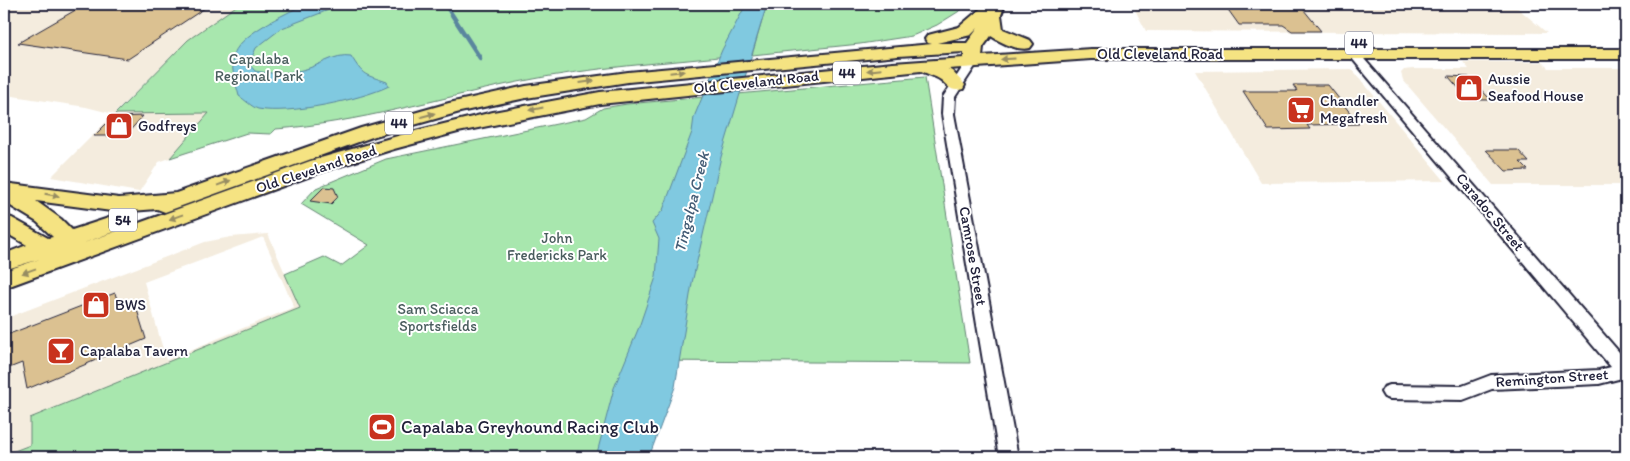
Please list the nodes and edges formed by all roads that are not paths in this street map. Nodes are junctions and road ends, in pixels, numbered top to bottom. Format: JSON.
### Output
{"nodes":[{"id":1,"x":996,"y":8,"type":"edge"},
{"id":2,"x":965,"y":30,"type":"junction"},
{"id":3,"x":1626,"y":43,"type":"edge"},
{"id":4,"x":1024,"y":44,"type":"junction"},
{"id":5,"x":898,"y":51,"type":"junction"},
{"id":6,"x":973,"y":54,"type":"junction"},
{"id":7,"x":1354,"y":54,"type":"junction"},
{"id":8,"x":1626,"y":54,"type":"edge"},
{"id":9,"x":922,"y":66,"type":"junction"},
{"id":10,"x":632,"y":85,"type":"junction"},
{"id":11,"x":956,"y":85,"type":"junction"},
{"id":12,"x":4,"y":192,"type":"edge"},
{"id":13,"x":178,"y":200,"type":"junction"},
{"id":14,"x":9,"y":225,"type":"edge"},
{"id":15,"x":4,"y":249,"type":"edge"},
{"id":16,"x":60,"y":251,"type":"junction"},
{"id":17,"x":4,"y":262,"type":"edge"},
{"id":18,"x":4,"y":280,"type":"edge"},
{"id":19,"x":1625,"y":371,"type":"joint"},
{"id":20,"x":1390,"y":392,"type":"dead end"},
{"id":21,"x":1009,"y":457,"type":"edge"}],
"edges":[{"from":1,"to":2,"type":"main road"},
{"from":1,"to":4,"type":"main road"},
{"from":1,"to":6,"type":"main road"},
{"from":2,"to":5,"type":"main road"},
{"from":2,"to":6,"type":"main road"},
{"from":3,"to":4,"type":"main road","name":"Old Cleveland Road","number":"44"},
{"from":4,"to":6,"type":"main road","name":"Old Cleveland Road","number":"44"},
{"from":5,"to":6,"type":"main road","name":"Old Cleveland Road","number":"44"},
{"from":10,"to":5,"type":"main road","name":"Old Cleveland Road","number":"44","one_way":true},
{"from":7,"to":6,"type":"main road","name":"Old Cleveland Road","number":"44","one_way":true},
{"from":6,"to":9,"type":"main road","name":"Old Cleveland Road","number":"44"},
{"from":6,"to":11,"type":"street","name":"Camrose Street"},
{"from":7,"to":8,"type":"main road","name":"Old Cleveland Road","number":"44"},
{"from":7,"to":19,"type":"street","name":"Caradoc Street"},
{"from":9,"to":10,"type":"main road","name":"Old Cleveland Road","number":"44","one_way":true},
{"from":9,"to":11,"type":"main road"},
{"from":13,"to":10,"type":"main road","name":"Old Cleveland Road","number":"44","one_way":true},
{"from":10,"to":16,"type":"main road","name":"Old Cleveland Road","number":"44","one_way":true},
{"from":11,"to":21,"type":"street","name":"Camrose Street"},
{"from":12,"to":13,"type":"main road","number":"44","one_way":true},
{"from":12,"to":16,"type":"main road"},
{"from":13,"to":16,"type":"main road","name":"Old Cleveland Road","number":"54"},
{"from":14,"to":15,"type":"main road"},
{"from":14,"to":16,"type":"main road"},
{"from":16,"to":17,"type":"main road","name":"Old Cleveland Road","number":"54"},
{"from":16,"to":18,"type":"main road","name":"Old Cleveland Road","number":"54","one_way":true},
{"from":19,"to":20,"type":"street","name":"Remington Street"}]}
